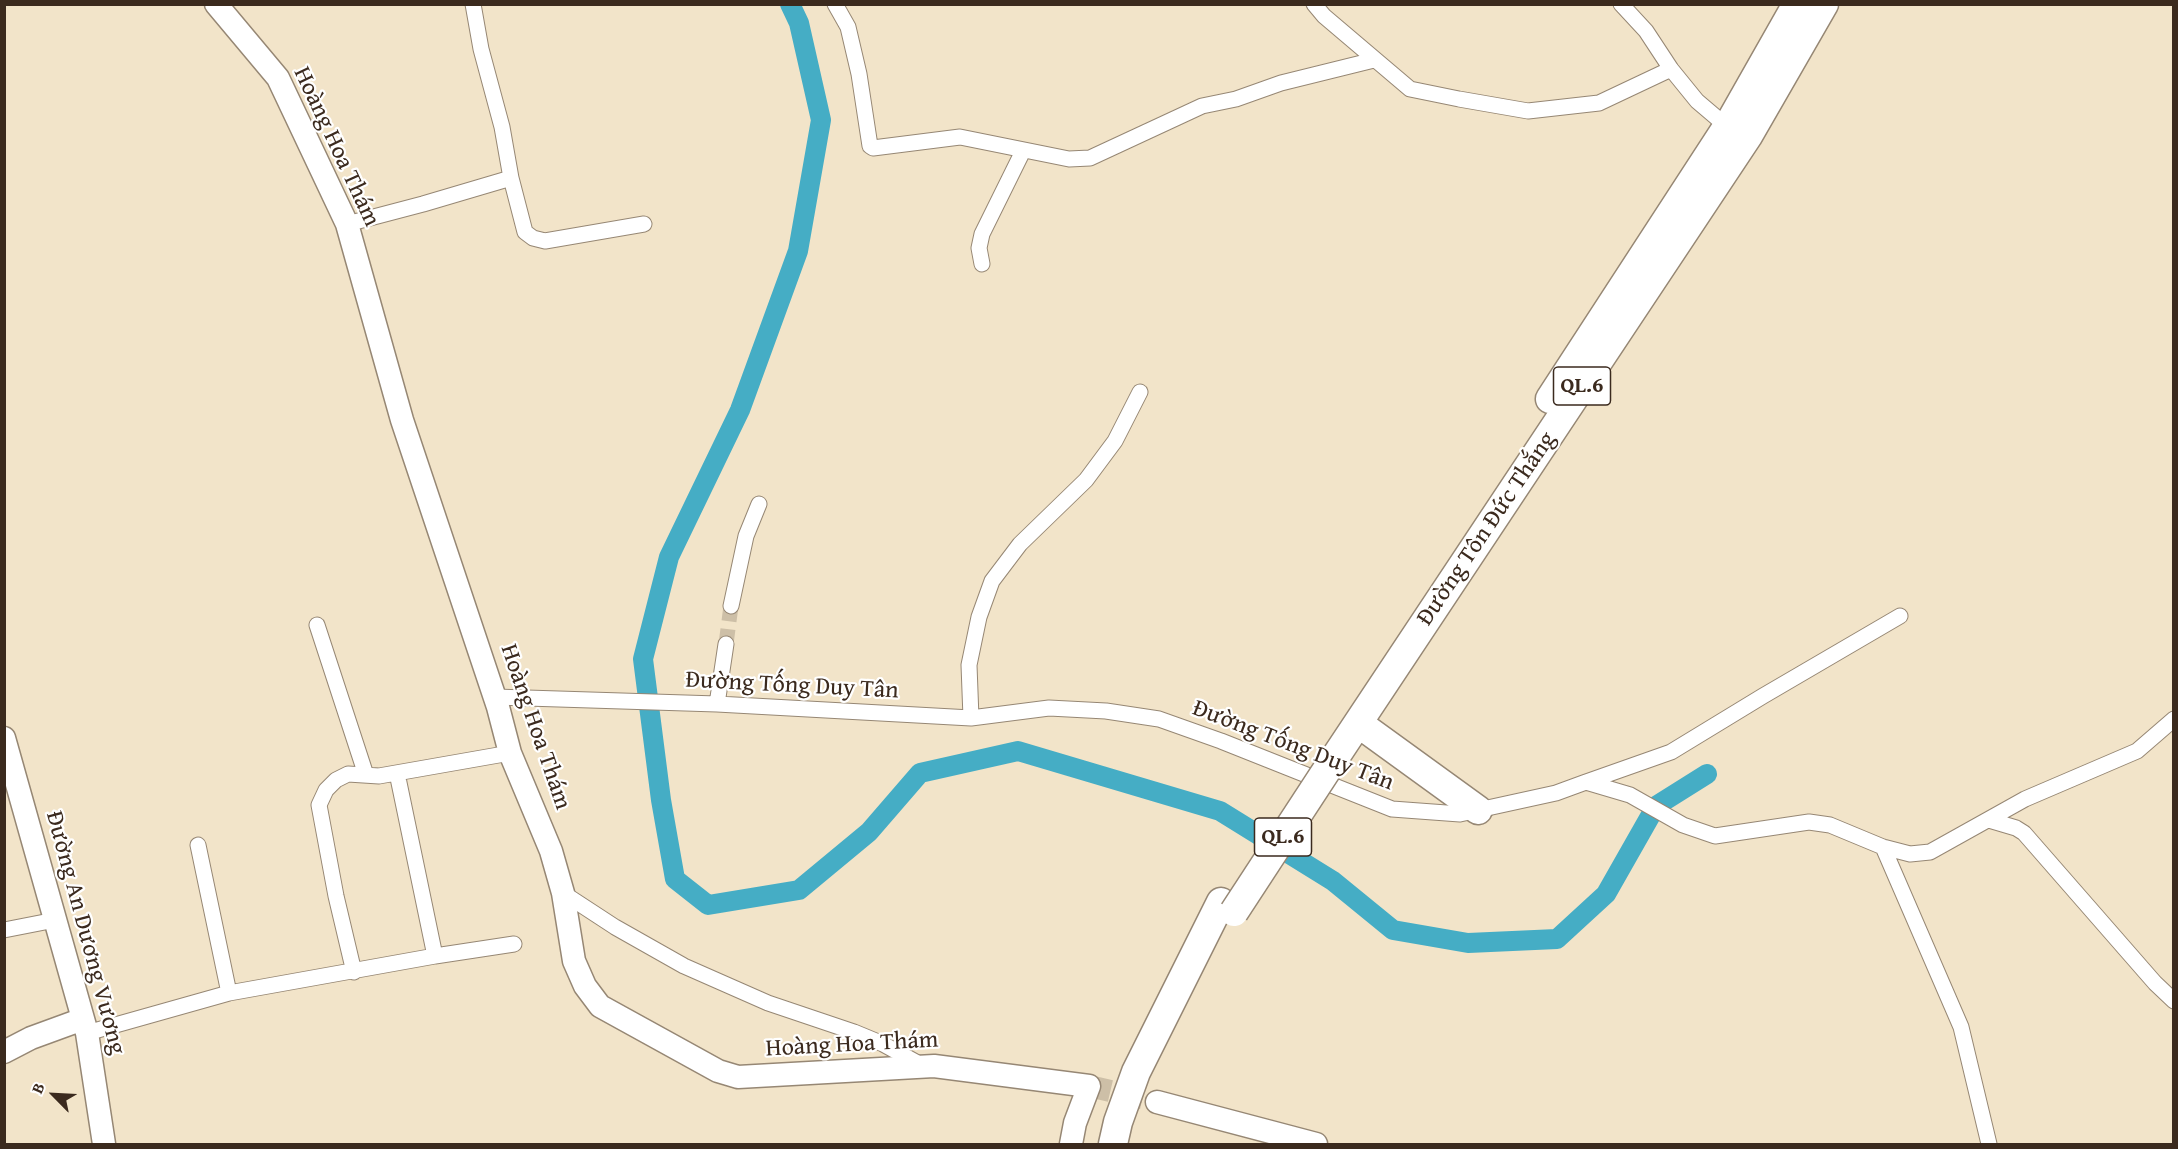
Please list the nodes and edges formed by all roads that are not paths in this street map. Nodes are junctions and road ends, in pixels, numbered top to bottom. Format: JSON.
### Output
{"nodes":[{"id":1,"x":216,"y":4,"type":"edge"},
{"id":2,"x":473,"y":4,"type":"edge"},
{"id":3,"x":835,"y":4,"type":"edge"},
{"id":4,"x":1314,"y":4,"type":"edge"},
{"id":5,"x":1621,"y":4,"type":"edge"},
{"id":6,"x":1797,"y":4,"type":"edge"},
{"id":7,"x":1824,"y":4,"type":"edge"},
{"id":8,"x":1374,"y":60,"type":"junction"},
{"id":9,"x":1671,"y":69,"type":"junction"},
{"id":10,"x":1729,"y":124,"type":"junction"},
{"id":11,"x":1023,"y":151,"type":"junction"},
{"id":12,"x":511,"y":178,"type":"junction"},
{"id":13,"x":346,"y":224,"type":"junction"},
{"id":14,"x":644,"y":224,"type":"dead end"},
{"id":15,"x":982,"y":264,"type":"dead end"},
{"id":16,"x":1140,"y":392,"type":"dead end"},
{"id":17,"x":759,"y":504,"type":"dead end"},
{"id":18,"x":731,"y":606,"type":"tunnel mouth"},
{"id":19,"x":1900,"y":616,"type":"dead end"},
{"id":20,"x":317,"y":625,"type":"dead end"},
{"id":21,"x":726,"y":644,"type":"tunnel mouth"},
{"id":22,"x":495,"y":697,"type":"junction"},
{"id":23,"x":717,"y":704,"type":"junction"},
{"id":24,"x":971,"y":718,"type":"junction"},
{"id":25,"x":2174,"y":719,"type":"edge"},
{"id":26,"x":1358,"y":723,"type":"junction"},
{"id":27,"x":4,"y":738,"type":"edge"},
{"id":28,"x":510,"y":753,"type":"junction"},
{"id":29,"x":1325,"y":758,"type":"junction"},
{"id":30,"x":397,"y":773,"type":"junction"},
{"id":31,"x":366,"y":775,"type":"junction"},
{"id":32,"x":1586,"y":782,"type":"junction"},
{"id":33,"x":1478,"y":810,"type":"junction"},
{"id":34,"x":1989,"y":820,"type":"junction"},
{"id":35,"x":198,"y":845,"type":"dead end"},
{"id":36,"x":1883,"y":847,"type":"junction"},
{"id":37,"x":563,"y":893,"type":"junction"},
{"id":38,"x":55,"y":920,"type":"junction"},
{"id":39,"x":4,"y":930,"type":"edge"},
{"id":40,"x":514,"y":944,"type":"dead end"},
{"id":41,"x":435,"y":956,"type":"junction"},
{"id":42,"x":354,"y":972,"type":"junction"},
{"id":43,"x":229,"y":993,"type":"junction"},
{"id":44,"x":2174,"y":1001,"type":"edge"},
{"id":45,"x":85,"y":1026,"type":"junction"},
{"id":46,"x":4,"y":1052,"type":"edge"},
{"id":47,"x":923,"y":1066,"type":"junction"},
{"id":48,"x":1157,"y":1102,"type":"tunnel mouth"},
{"id":49,"x":104,"y":1144,"type":"edge"},
{"id":50,"x":1071,"y":1144,"type":"edge"},
{"id":51,"x":1113,"y":1144,"type":"edge"},
{"id":52,"x":1316,"y":1144,"type":"edge"},
{"id":53,"x":1989,"y":1144,"type":"edge"}],
"edges":[{"from":1,"to":13,"type":"street","name":"Hoàng Hoa Thám"},
{"from":2,"to":12,"type":"street"},
{"from":3,"to":11,"type":"street"},
{"from":4,"to":8,"type":"street"},
{"from":5,"to":9,"type":"street"},
{"from":6,"to":10,"type":"highway","name":"Đường Tôn Đức Thắng","number":"QL.6"},
{"from":7,"to":26,"type":"highway","name":"Đường Tôn Đức Thắng","number":"QL.6"},
{"from":8,"to":9,"type":"street"},
{"from":8,"to":11,"type":"street"},
{"from":9,"to":10,"type":"street"},
{"from":10,"to":29,"type":"highway","name":"Đường Tôn Đức Thắng","number":"QL.6"},
{"from":11,"to":15,"type":"street"},
{"from":12,"to":13,"type":"street"},
{"from":12,"to":14,"type":"street"},
{"from":13,"to":22,"type":"street","name":"Hoàng Hoa Thám"},
{"from":16,"to":24,"type":"street"},
{"from":17,"to":18,"type":"street"},
{"from":19,"to":32,"type":"street","name":"Đường Tống Duy Tân"},
{"from":20,"to":31,"type":"street"},
{"from":21,"to":23,"type":"street"},
{"from":22,"to":23,"type":"street","name":"Đường Tống Duy Tân"},
{"from":22,"to":28,"type":"street","name":"Hoàng Hoa Thám"},
{"from":23,"to":24,"type":"street","name":"Đường Tống Duy Tân"},
{"from":24,"to":33,"type":"street","name":"Đường Tống Duy Tân"},
{"from":25,"to":34,"type":"street"},
{"from":26,"to":29,"type":"highway","name":"Đường Tôn Đức Thắng","number":"QL.6"},
{"from":26,"to":33,"type":"highway"},
{"from":27,"to":38,"type":"street","name":"Đường An Dương Vương"},
{"from":28,"to":30,"type":"street"},
{"from":28,"to":37,"type":"street","name":"Hoàng Hoa Thám"},
{"from":29,"to":51,"type":"highway","name":"Đường Tôn Đức Thắng","number":"QL.6","bridge":true},
{"from":30,"to":31,"type":"street"},
{"from":30,"to":41,"type":"street"},
{"from":31,"to":42,"type":"street"},
{"from":32,"to":33,"type":"street","name":"Đường Tống Duy Tân"},
{"from":32,"to":36,"type":"street"},
{"from":34,"to":36,"type":"street"},
{"from":34,"to":44,"type":"street"},
{"from":35,"to":43,"type":"street"},
{"from":36,"to":53,"type":"street"},
{"from":37,"to":47,"type":"street"},
{"from":37,"to":47,"type":"street","name":"Hoàng Hoa Thám"},
{"from":38,"to":39,"type":"street"},
{"from":38,"to":45,"type":"street","name":"Đường An Dương Vương"},
{"from":40,"to":41,"type":"street"},
{"from":41,"to":42,"type":"street"},
{"from":42,"to":43,"type":"street"},
{"from":43,"to":45,"type":"street"},
{"from":45,"to":46,"type":"street"},
{"from":45,"to":49,"type":"street","name":"Đường An Dương Vương"},
{"from":47,"to":50,"type":"street","name":"Hoàng Hoa Thám"},
{"from":48,"to":52,"type":"street"}]}
